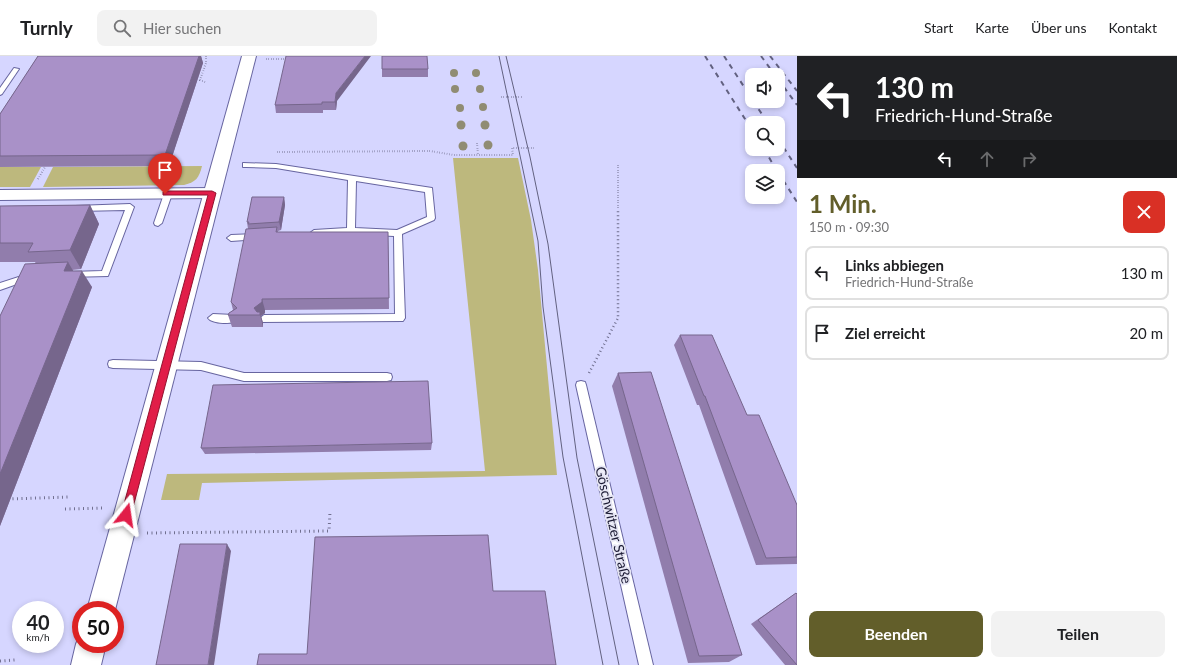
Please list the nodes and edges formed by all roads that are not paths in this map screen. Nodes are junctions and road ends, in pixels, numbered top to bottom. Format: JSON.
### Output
{"nodes":[{"id":1,"x":254,"y":58,"type":"edge"},
{"id":2,"x":16,"y":69,"type":"dead end"},
{"id":3,"x":0,"y":93,"type":"edge"},
{"id":4,"x":246,"y":165,"type":"dead end"},
{"id":5,"x":352,"y":177,"type":"junction"},
{"id":6,"x":212,"y":193,"type":"junction"},
{"id":7,"x":168,"y":194,"type":"junction"},
{"id":8,"x":0,"y":196,"type":"edge"},
{"id":9,"x":69,"y":208,"type":"edge"},
{"id":10,"x":158,"y":223,"type":"dead end"},
{"id":11,"x":351,"y":231,"type":"junction"},
{"id":12,"x":398,"y":233,"type":"junction"},
{"id":13,"x":307,"y":234,"type":"edge"},
{"id":14,"x":268,"y":236,"type":"edge"},
{"id":15,"x":231,"y":238,"type":"dead end"},
{"id":16,"x":40,"y":275,"type":"edge"},
{"id":17,"x":62,"y":275,"type":"edge"},
{"id":18,"x":0,"y":287,"type":"edge"},
{"id":19,"x":213,"y":318,"type":"dead end"},
{"id":20,"x":234,"y":319,"type":"edge"},
{"id":21,"x":264,"y":319,"type":"dead end"},
{"id":22,"x":113,"y":364,"type":"dead end"},
{"id":23,"x":166,"y":364,"type":"junction"},
{"id":24,"x":386,"y":376,"type":"dead end"},
{"id":25,"x":581,"y":385,"type":"road end"},
{"id":26,"x":102,"y":601,"type":"edge"},
{"id":27,"x":89,"y":653,"type":"edge"},
{"id":28,"x":86,"y":665,"type":"edge"},
{"id":29,"x":646,"y":665,"type":"edge"}],
"edges":[{"from":1,"to":6,"type":"main road"},
{"from":2,"to":3,"type":"lane"},
{"from":4,"to":5,"type":"lane"},
{"from":5,"to":11,"type":"lane"},
{"from":5,"to":12,"type":"lane"},
{"from":6,"to":7,"type":"street"},
{"from":6,"to":23,"type":"main road"},
{"from":7,"to":8,"type":"street"},
{"from":7,"to":10,"type":"lane"},
{"from":9,"to":17,"type":"lane"},
{"from":11,"to":12,"type":"lane"},
{"from":11,"to":13,"type":"lane"},
{"from":12,"to":21,"type":"lane"},
{"from":14,"to":15,"type":"lane"},
{"from":16,"to":18,"type":"lane"},
{"from":19,"to":20,"type":"lane"},
{"from":22,"to":23,"type":"lane"},
{"from":23,"to":24,"type":"lane"},
{"from":23,"to":26,"type":"main road"},
{"from":25,"to":29,"type":"lane","name":"Göschwitzer Straße"},
{"from":27,"to":28,"type":"main road"}]}
